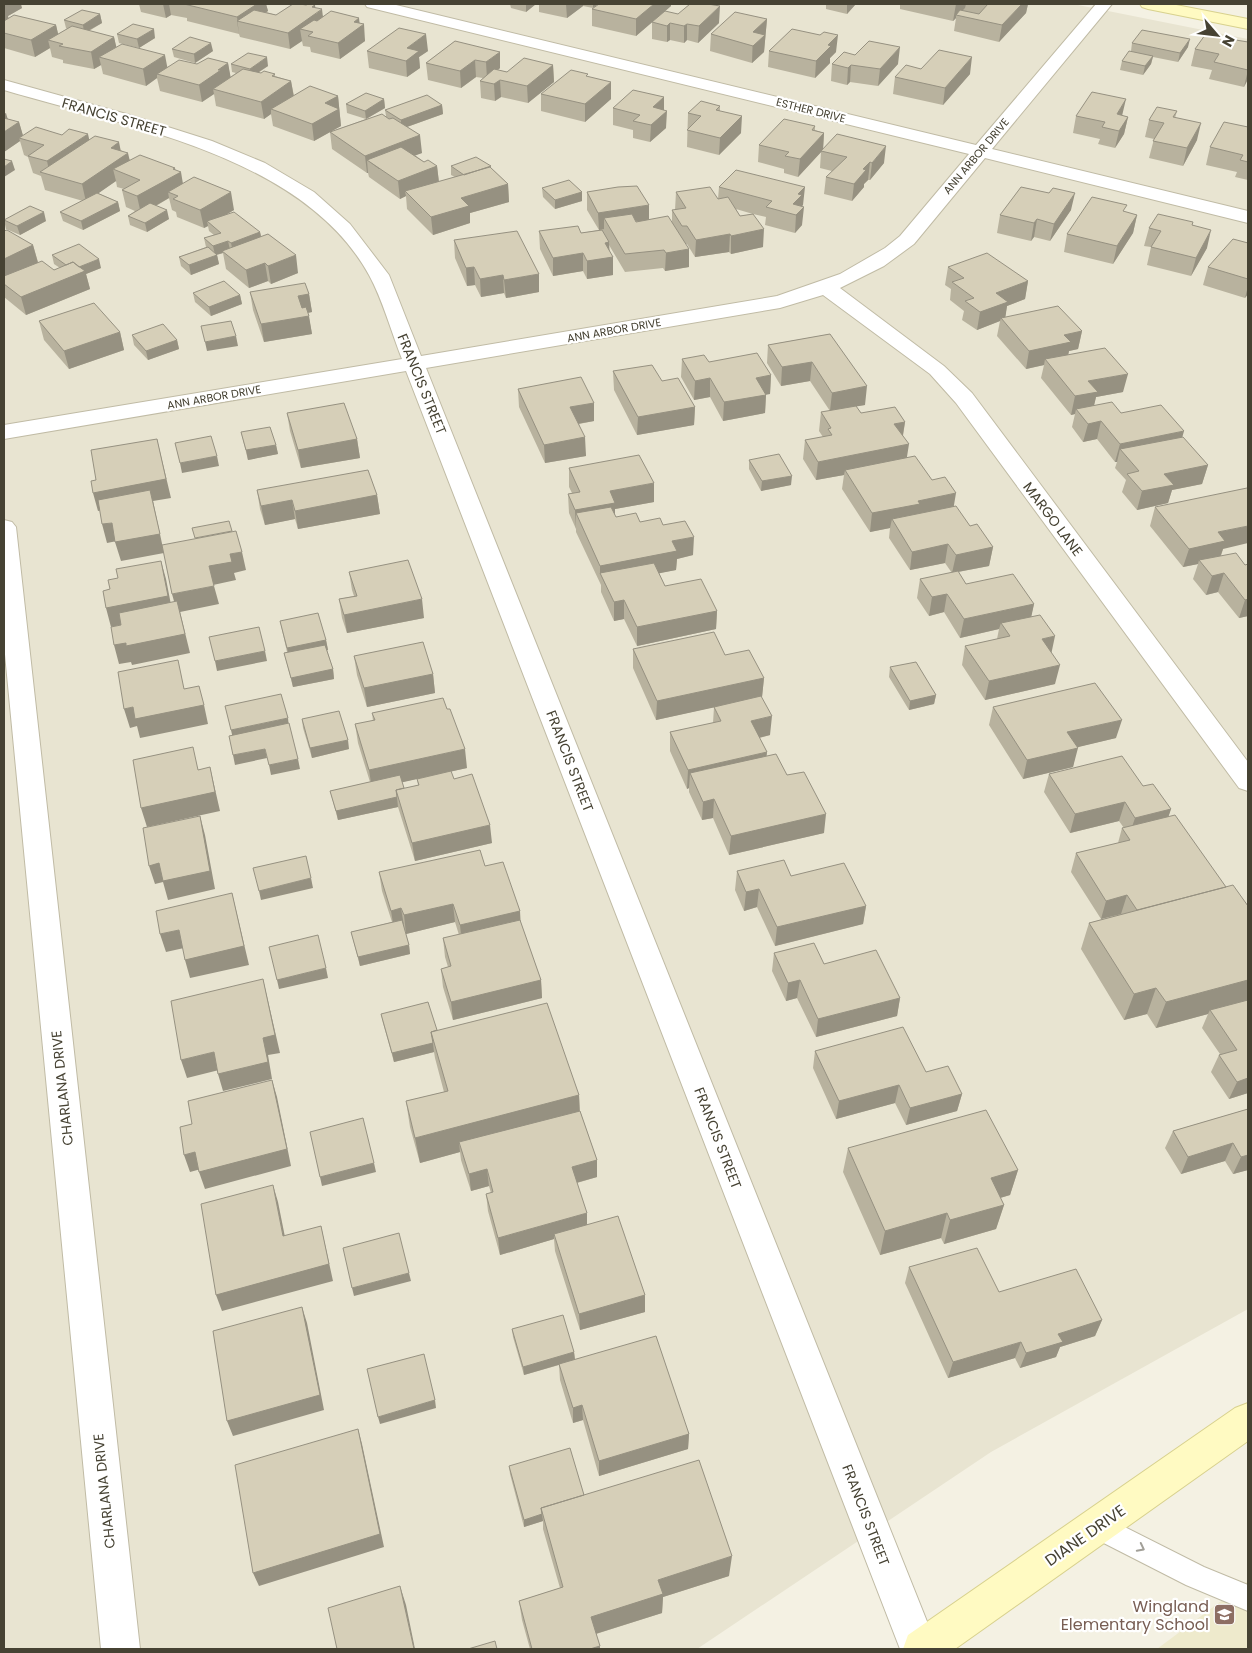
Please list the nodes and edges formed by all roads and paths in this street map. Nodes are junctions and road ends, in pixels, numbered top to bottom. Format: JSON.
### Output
{"nodes":[{"id":1,"x":373,"y":4,"type":"edge"},
{"id":2,"x":1104,"y":4,"type":"edge"},
{"id":3,"x":1148,"y":4,"type":"edge"},
{"id":4,"x":1248,"y":24,"type":"edge"},
{"id":5,"x":4,"y":85,"type":"edge"},
{"id":6,"x":980,"y":151,"type":"junction"},
{"id":7,"x":1248,"y":217,"type":"edge"},
{"id":8,"x":827,"y":288,"type":"junction"},
{"id":9,"x":414,"y":363,"type":"junction"},
{"id":10,"x":4,"y":432,"type":"edge"},
{"id":11,"x":4,"y":527,"type":"edge"},
{"id":12,"x":1248,"y":781,"type":"edge"},
{"id":13,"x":1248,"y":1420,"type":"edge"},
{"id":14,"x":1097,"y":1526,"type":"junction"},
{"id":15,"x":1248,"y":1598,"type":"edge"},
{"id":16,"x":121,"y":1649,"type":"edge"},
{"id":17,"x":920,"y":1649,"type":"edge"}],
"edges":[{"from":1,"to":6,"type":"street","name":"ESTHER DRIVE"},
{"from":2,"to":6,"type":"street","name":"ANN ARBOR DRIVE"},
{"from":3,"to":4,"type":"street"},
{"from":5,"to":9,"type":"street","name":"FRANCIS STREET"},
{"from":6,"to":7,"type":"street","name":"ESTHER DRIVE"},
{"from":6,"to":8,"type":"street","name":"ANN ARBOR DRIVE"},
{"from":8,"to":9,"type":"street","name":"ANN ARBOR DRIVE"},
{"from":8,"to":12,"type":"street","name":"MARGO LANE"},
{"from":9,"to":10,"type":"street","name":"ANN ARBOR DRIVE"},
{"from":9,"to":17,"type":"street","name":"FRANCIS STREET"},
{"from":11,"to":16,"type":"street","name":"CHARLANA DRIVE"},
{"from":13,"to":14,"type":"street","name":"DIANE DRIVE"},
{"from":14,"to":15,"type":"lane","one_way":true},
{"from":14,"to":17,"type":"street","name":"DIANE DRIVE"}]}
